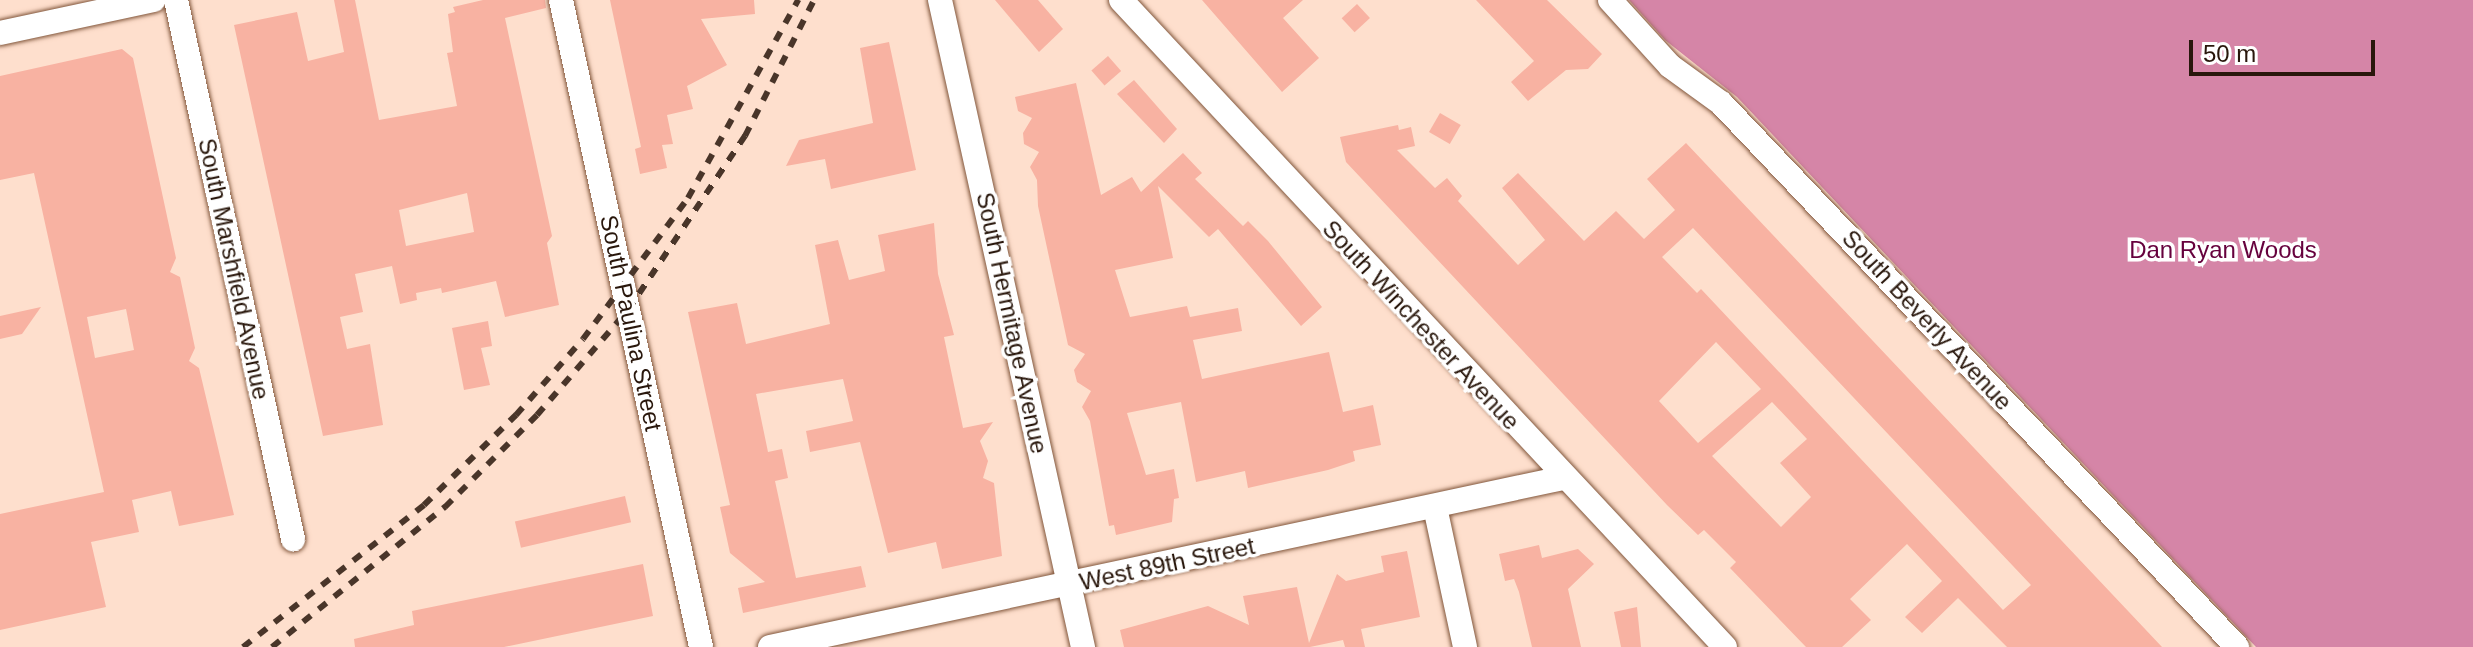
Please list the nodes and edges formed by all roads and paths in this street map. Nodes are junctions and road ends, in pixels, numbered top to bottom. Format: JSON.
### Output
{"nodes":[{"id":1,"x":154,"y":0,"type":"edge"},
{"id":2,"x":176,"y":0,"type":"edge"},
{"id":3,"x":561,"y":0,"type":"edge"},
{"id":4,"x":940,"y":0,"type":"edge"},
{"id":5,"x":1121,"y":0,"type":"edge"},
{"id":6,"x":1610,"y":0,"type":"edge"},
{"id":7,"x":0,"y":33,"type":"edge"},
{"id":8,"x":1563,"y":478,"type":"junction"},
{"id":9,"x":1435,"y":507,"type":"junction"},
{"id":10,"x":293,"y":539,"type":"dead end"},
{"id":11,"x":1069,"y":585,"type":"junction"},
{"id":12,"x":701,"y":647,"type":"edge"},
{"id":13,"x":770,"y":647,"type":"edge"},
{"id":14,"x":1083,"y":647,"type":"edge"},
{"id":15,"x":1465,"y":647,"type":"edge"},
{"id":16,"x":1725,"y":647,"type":"edge"},
{"id":17,"x":2237,"y":647,"type":"edge"}],
"edges":[{"from":1,"to":7,"type":"street"},
{"from":2,"to":10,"type":"street","name":"South Marshfield Avenue"},
{"from":3,"to":12,"type":"street","name":"South Paulina Street"},
{"from":4,"to":11,"type":"street","name":"South Hermitage Avenue"},
{"from":5,"to":8,"type":"street","name":"South Winchester Avenue"},
{"from":6,"to":17,"type":"street","name":"South Beverly Avenue"},
{"from":8,"to":9,"type":"street","name":"West 89th Street"},
{"from":8,"to":16,"type":"street","name":"South Winchester Avenue"},
{"from":9,"to":11,"type":"street","name":"West 89th Street"},
{"from":9,"to":15,"type":"street"},
{"from":11,"to":13,"type":"street","name":"West 89th Street"},
{"from":11,"to":14,"type":"street","name":"South Hermitage Avenue"}]}
